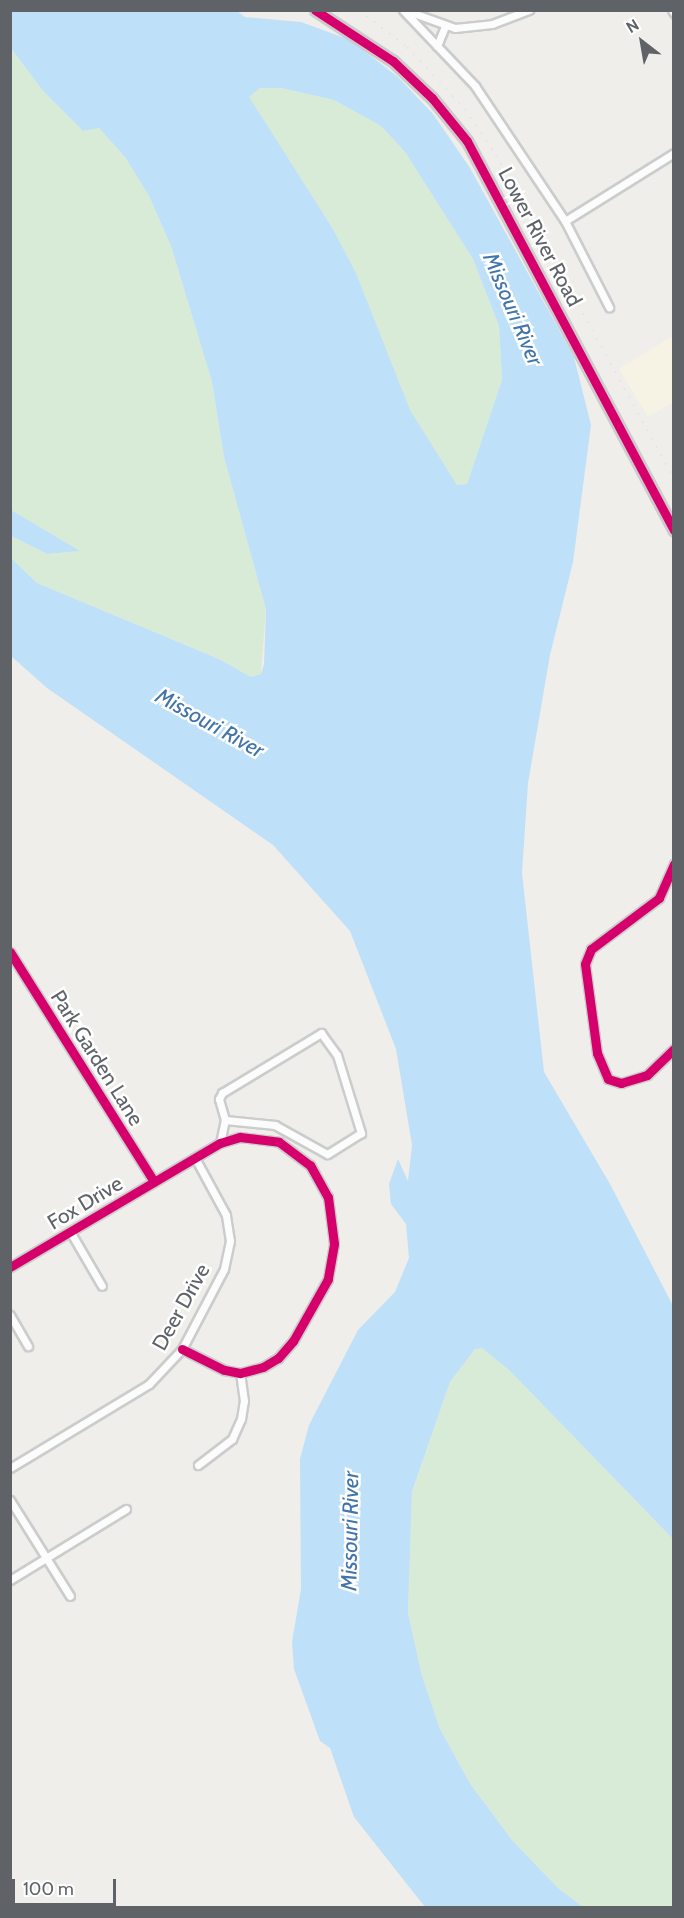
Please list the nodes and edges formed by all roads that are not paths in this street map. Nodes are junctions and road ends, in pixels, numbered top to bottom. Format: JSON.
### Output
{"nodes":[{"id":1,"x":315,"y":10,"type":"edge"},
{"id":2,"x":404,"y":10,"type":"edge"},
{"id":3,"x":529,"y":10,"type":"edge"},
{"id":4,"x":445,"y":26,"type":"junction"},
{"id":5,"x":437,"y":46,"type":"junction"},
{"id":6,"x":674,"y":153,"type":"edge"},
{"id":7,"x":565,"y":221,"type":"junction"},
{"id":8,"x":609,"y":307,"type":"dead end"},
{"id":9,"x":674,"y":530,"type":"edge"},
{"id":10,"x":673,"y":867,"type":"edge"},
{"id":11,"x":674,"y":882,"type":"edge"},
{"id":12,"x":10,"y":952,"type":"edge"},
{"id":13,"x":674,"y":1049,"type":"edge"},
{"id":14,"x":225,"y":1120,"type":"junction"},
{"id":15,"x":220,"y":1143,"type":"junction"},
{"id":16,"x":195,"y":1158,"type":"junction"},
{"id":17,"x":154,"y":1182,"type":"junction"},
{"id":18,"x":70,"y":1233,"type":"junction"},
{"id":19,"x":10,"y":1267,"type":"edge"},
{"id":20,"x":102,"y":1286,"type":"dead end"},
{"id":21,"x":10,"y":1315,"type":"edge"},
{"id":22,"x":28,"y":1346,"type":"dead end"},
{"id":23,"x":182,"y":1349,"type":"junction"},
{"id":24,"x":240,"y":1373,"type":"junction"},
{"id":25,"x":198,"y":1466,"type":"dead end"},
{"id":26,"x":10,"y":1468,"type":"edge"},
{"id":27,"x":10,"y":1500,"type":"edge"},
{"id":28,"x":126,"y":1509,"type":"dead end"},
{"id":29,"x":46,"y":1558,"type":"junction"},
{"id":30,"x":10,"y":1580,"type":"edge"},
{"id":31,"x":70,"y":1596,"type":"dead end"}],
"edges":[{"from":1,"to":9,"type":"street","name":"Lower River Road"},
{"from":2,"to":4,"type":"street"},
{"from":2,"to":5,"type":"street"},
{"from":3,"to":4,"type":"street"},
{"from":4,"to":5,"type":"street"},
{"from":5,"to":7,"type":"street"},
{"from":6,"to":7,"type":"street"},
{"from":7,"to":8,"type":"street"},
{"from":10,"to":11,"type":"street"},
{"from":10,"to":13,"type":"street"},
{"from":12,"to":17,"type":"street","name":"Park Garden Lane"},
{"from":14,"to":14,"type":"street"},
{"from":14,"to":15,"type":"street"},
{"from":15,"to":16,"type":"street","name":"Fox Drive"},
{"from":15,"to":24,"type":"street","name":"Fox Drive"},
{"from":16,"to":17,"type":"street","name":"Fox Drive"},
{"from":16,"to":23,"type":"street","name":"Deer Drive"},
{"from":17,"to":18,"type":"street","name":"Fox Drive"},
{"from":18,"to":19,"type":"street","name":"Fox Drive"},
{"from":18,"to":20,"type":"street"},
{"from":21,"to":22,"type":"street"},
{"from":23,"to":24,"type":"street"},
{"from":23,"to":26,"type":"street","name":"Deer Drive"},
{"from":24,"to":25,"type":"street"},
{"from":27,"to":29,"type":"street"},
{"from":28,"to":29,"type":"street"},
{"from":29,"to":30,"type":"street"},
{"from":29,"to":31,"type":"street"}]}
